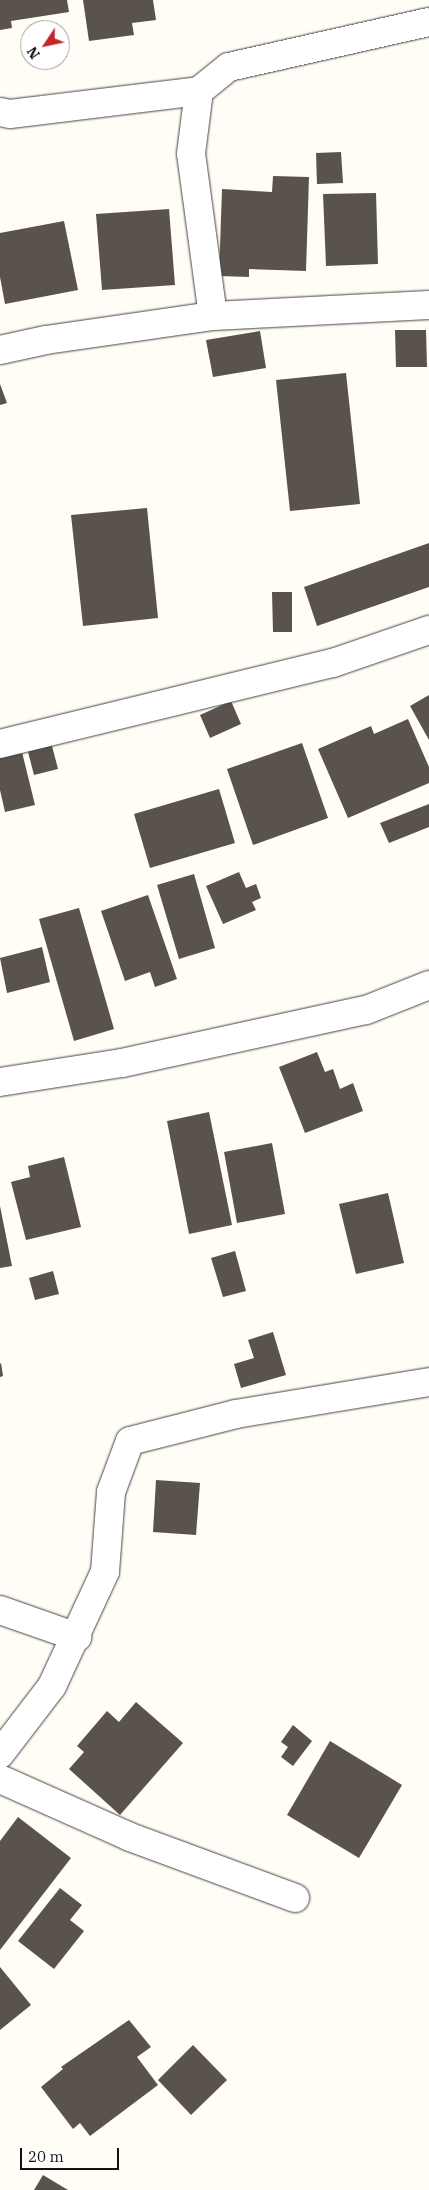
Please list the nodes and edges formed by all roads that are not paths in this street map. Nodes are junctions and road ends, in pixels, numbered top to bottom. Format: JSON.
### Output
{"nodes":[{"id":1,"x":429,"y":22,"type":"edge"},
{"id":2,"x":199,"y":91,"type":"junction"},
{"id":3,"x":0,"y":112,"type":"edge"},
{"id":4,"x":429,"y":305,"type":"edge"},
{"id":5,"x":213,"y":316,"type":"junction"},
{"id":6,"x":0,"y":350,"type":"edge"},
{"id":7,"x":429,"y":630,"type":"edge"},
{"id":8,"x":0,"y":744,"type":"edge"},
{"id":9,"x":429,"y":986,"type":"edge"},
{"id":10,"x":0,"y":1082,"type":"edge"},
{"id":11,"x":429,"y":1382,"type":"edge"},
{"id":12,"x":0,"y":1610,"type":"edge"},
{"id":13,"x":77,"y":1637,"type":"junction"},
{"id":14,"x":0,"y":1754,"type":"edge"},
{"id":15,"x":0,"y":1779,"type":"edge"},
{"id":16,"x":295,"y":1898,"type":"dead end"}],
"edges":[{"from":1,"to":2,"type":"street"},
{"from":2,"to":3,"type":"street"},
{"from":2,"to":5,"type":"street"},
{"from":4,"to":5,"type":"street"},
{"from":5,"to":6,"type":"street"},
{"from":7,"to":8,"type":"street"},
{"from":9,"to":10,"type":"street"},
{"from":11,"to":13,"type":"street"},
{"from":12,"to":13,"type":"street"},
{"from":13,"to":14,"type":"street"},
{"from":15,"to":16,"type":"street"}]}
